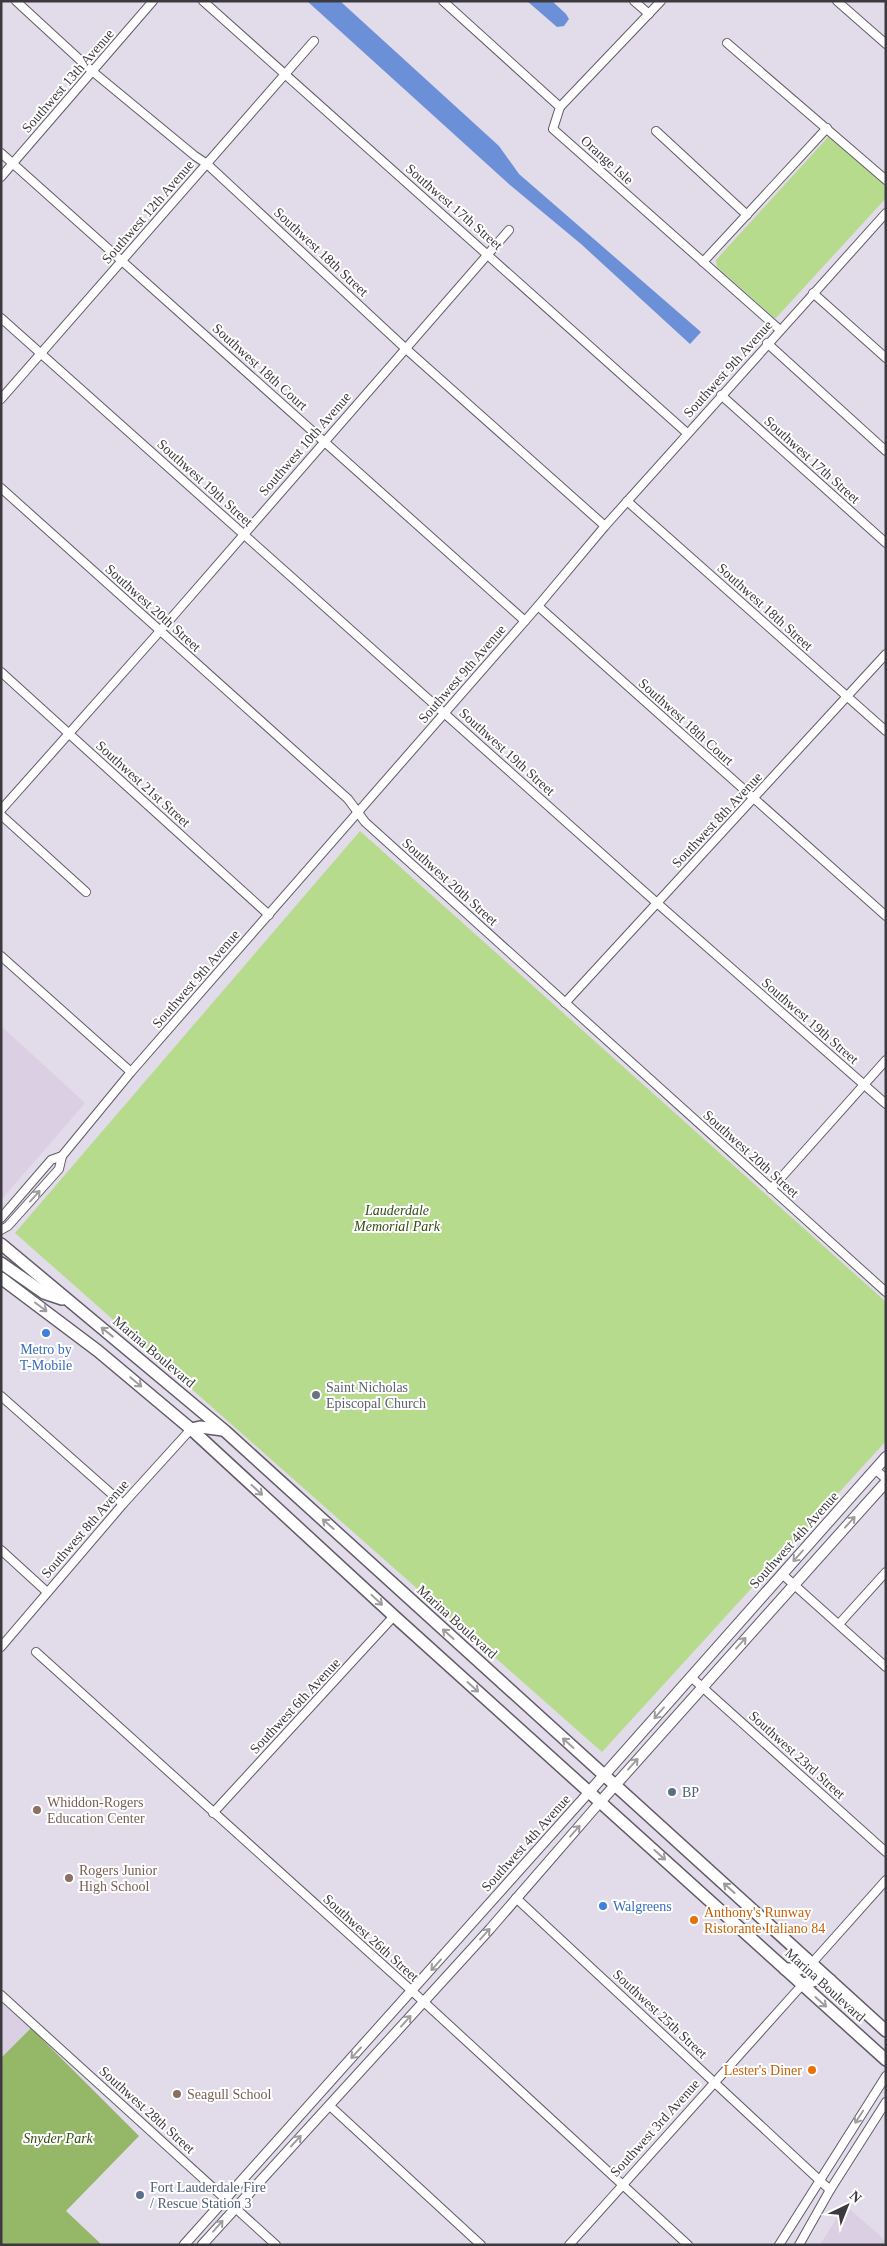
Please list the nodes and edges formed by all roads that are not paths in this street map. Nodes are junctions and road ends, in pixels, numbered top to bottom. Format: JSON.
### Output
{"nodes":[{"id":1,"x":16,"y":1,"type":"edge"},
{"id":2,"x":153,"y":1,"type":"edge"},
{"id":3,"x":203,"y":1,"type":"edge"},
{"id":4,"x":443,"y":1,"type":"edge"},
{"id":5,"x":634,"y":1,"type":"edge"},
{"id":6,"x":661,"y":1,"type":"edge"},
{"id":7,"x":837,"y":1,"type":"edge"},
{"id":8,"x":649,"y":14,"type":"junction"},
{"id":9,"x":314,"y":41,"type":"dead end"},
{"id":10,"x":727,"y":43,"type":"dead end"},
{"id":11,"x":886,"y":44,"type":"edge"},
{"id":12,"x":92,"y":71,"type":"junction"},
{"id":13,"x":284,"y":75,"type":"junction"},
{"id":14,"x":560,"y":107,"type":"junction"},
{"id":15,"x":827,"y":128,"type":"junction"},
{"id":16,"x":656,"y":131,"type":"dead end"},
{"id":17,"x":1,"y":153,"type":"edge"},
{"id":18,"x":13,"y":164,"type":"junction"},
{"id":19,"x":207,"y":164,"type":"junction"},
{"id":20,"x":1,"y":176,"type":"edge"},
{"id":21,"x":886,"y":180,"type":"edge"},
{"id":22,"x":886,"y":213,"type":"edge"},
{"id":23,"x":747,"y":215,"type":"junction"},
{"id":24,"x":510,"y":230,"type":"dead end"},
{"id":25,"x":487,"y":253,"type":"junction"},
{"id":26,"x":122,"y":260,"type":"junction"},
{"id":27,"x":703,"y":262,"type":"junction"},
{"id":28,"x":813,"y":293,"type":"junction"},
{"id":29,"x":1,"y":318,"type":"edge"},
{"id":30,"x":780,"y":330,"type":"junction"},
{"id":31,"x":767,"y":343,"type":"junction"},
{"id":32,"x":405,"y":348,"type":"junction"},
{"id":33,"x":41,"y":353,"type":"junction"},
{"id":34,"x":886,"y":358,"type":"edge"},
{"id":35,"x":721,"y":395,"type":"junction"},
{"id":36,"x":1,"y":399,"type":"edge"},
{"id":37,"x":687,"y":433,"type":"junction"},
{"id":38,"x":324,"y":441,"type":"junction"},
{"id":39,"x":886,"y":450,"type":"edge"},
{"id":40,"x":1,"y":488,"type":"edge"},
{"id":41,"x":627,"y":501,"type":"junction"},
{"id":42,"x":605,"y":526,"type":"junction"},
{"id":43,"x":244,"y":534,"type":"junction"},
{"id":44,"x":886,"y":543,"type":"edge"},
{"id":45,"x":538,"y":606,"type":"junction"},
{"id":46,"x":525,"y":621,"type":"junction"},
{"id":47,"x":160,"y":631,"type":"junction"},
{"id":48,"x":886,"y":654,"type":"edge"},
{"id":49,"x":1,"y":672,"type":"edge"},
{"id":50,"x":847,"y":697,"type":"junction"},
{"id":51,"x":444,"y":712,"type":"junction"},
{"id":52,"x":886,"y":731,"type":"edge"},
{"id":53,"x":69,"y":733,"type":"junction"},
{"id":54,"x":754,"y":799,"type":"junction"},
{"id":55,"x":1,"y":810,"type":"edge"},
{"id":56,"x":358,"y":812,"type":"junction"},
{"id":57,"x":1,"y":815,"type":"edge"},
{"id":58,"x":86,"y":892,"type":"dead end"},
{"id":59,"x":657,"y":903,"type":"junction"},
{"id":60,"x":269,"y":915,"type":"junction"},
{"id":61,"x":886,"y":916,"type":"edge"},
{"id":62,"x":1,"y":956,"type":"edge"},
{"id":63,"x":565,"y":1003,"type":"junction"},
{"id":64,"x":886,"y":1060,"type":"edge"},
{"id":65,"x":131,"y":1072,"type":"junction"},
{"id":66,"x":864,"y":1084,"type":"junction"},
{"id":67,"x":886,"y":1104,"type":"edge"},
{"id":68,"x":62,"y":1156,"type":"junction"},
{"id":69,"x":771,"y":1189,"type":"junction"},
{"id":70,"x":1,"y":1218,"type":"edge"},
{"id":71,"x":1,"y":1230,"type":"edge"},
{"id":72,"x":1,"y":1244,"type":"edge"},
{"id":73,"x":1,"y":1263,"type":"edge"},
{"id":74,"x":1,"y":1278,"type":"edge"},
{"id":75,"x":886,"y":1292,"type":"edge"},
{"id":76,"x":66,"y":1300,"type":"junction"},
{"id":77,"x":1,"y":1396,"type":"edge"},
{"id":78,"x":191,"y":1429,"type":"junction"},
{"id":79,"x":224,"y":1430,"type":"junction"},
{"id":80,"x":886,"y":1457,"type":"edge"},
{"id":81,"x":875,"y":1469,"type":"junction"},
{"id":82,"x":886,"y":1480,"type":"edge"},
{"id":83,"x":123,"y":1504,"type":"junction"},
{"id":84,"x":1,"y":1550,"type":"edge"},
{"id":85,"x":886,"y":1572,"type":"edge"},
{"id":86,"x":782,"y":1574,"type":"junction"},
{"id":87,"x":794,"y":1584,"type":"junction"},
{"id":88,"x":47,"y":1592,"type":"junction"},
{"id":89,"x":394,"y":1616,"type":"junction"},
{"id":90,"x":839,"y":1624,"type":"junction"},
{"id":91,"x":1,"y":1647,"type":"edge"},
{"id":92,"x":36,"y":1652,"type":"dead end"},
{"id":93,"x":886,"y":1667,"type":"edge"},
{"id":94,"x":691,"y":1676,"type":"junction"},
{"id":95,"x":703,"y":1686,"type":"junction"},
{"id":96,"x":604,"y":1776,"type":"junction"},
{"id":97,"x":615,"y":1786,"type":"junction"},
{"id":98,"x":590,"y":1791,"type":"junction"},
{"id":99,"x":601,"y":1801,"type":"junction"},
{"id":100,"x":213,"y":1813,"type":"junction"},
{"id":101,"x":886,"y":1852,"type":"edge"},
{"id":102,"x":886,"y":1880,"type":"edge"},
{"id":103,"x":516,"y":1898,"type":"junction"},
{"id":104,"x":812,"y":1963,"type":"junction"},
{"id":105,"x":785,"y":1969,"type":"junction"},
{"id":106,"x":830,"y":1980,"type":"junction"},
{"id":107,"x":802,"y":1985,"type":"junction"},
{"id":108,"x":412,"y":1991,"type":"junction"},
{"id":109,"x":1,"y":1995,"type":"edge"},
{"id":110,"x":424,"y":2002,"type":"junction"},
{"id":111,"x":886,"y":2031,"type":"edge"},
{"id":112,"x":886,"y":2060,"type":"edge"},
{"id":113,"x":886,"y":2076,"type":"edge"},
{"id":114,"x":714,"y":2081,"type":"junction"},
{"id":115,"x":886,"y":2102,"type":"edge"},
{"id":116,"x":330,"y":2106,"type":"junction"},
{"id":117,"x":818,"y":2180,"type":"junction"},
{"id":118,"x":622,"y":2184,"type":"junction"},
{"id":119,"x":830,"y":2190,"type":"junction"},
{"id":120,"x":225,"y":2198,"type":"junction"},
{"id":121,"x":234,"y":2207,"type":"junction"},
{"id":122,"x":184,"y":2245,"type":"edge"},
{"id":123,"x":202,"y":2245,"type":"edge"},
{"id":124,"x":276,"y":2245,"type":"edge"},
{"id":125,"x":481,"y":2245,"type":"edge"},
{"id":126,"x":569,"y":2245,"type":"edge"},
{"id":127,"x":688,"y":2245,"type":"edge"},
{"id":128,"x":779,"y":2245,"type":"edge"},
{"id":129,"x":799,"y":2245,"type":"edge"}],
"edges":[{"from":1,"to":12,"type":"street","name":"Southwest 18th Street"},
{"from":2,"to":12,"type":"street","name":"Southwest 13th Avenue"},
{"from":3,"to":13,"type":"street","name":"Southwest 17th Street"},
{"from":4,"to":14,"type":"street"},
{"from":5,"to":8,"type":"street"},
{"from":6,"to":8,"type":"street"},
{"from":7,"to":11,"type":"street"},
{"from":8,"to":14,"type":"street"},
{"from":9,"to":13,"type":"street","name":"Southwest 12th Avenue"},
{"from":10,"to":15,"type":"street"},
{"from":12,"to":18,"type":"street","name":"Southwest 13th Avenue"},
{"from":12,"to":19,"type":"street","name":"Southwest 18th Street"},
{"from":13,"to":19,"type":"street","name":"Southwest 12th Avenue"},
{"from":13,"to":25,"type":"street","name":"Southwest 17th Street"},
{"from":14,"to":27,"type":"street","name":"Orange Isle"},
{"from":15,"to":21,"type":"street"},
{"from":15,"to":23,"type":"street"},
{"from":16,"to":23,"type":"street"},
{"from":17,"to":18,"type":"street","name":"Southwest 18th Court"},
{"from":18,"to":20,"type":"street","name":"Southwest 13th Avenue"},
{"from":18,"to":26,"type":"street","name":"Southwest 18th Court"},
{"from":19,"to":26,"type":"street","name":"Southwest 12th Avenue"},
{"from":19,"to":32,"type":"street","name":"Southwest 18th Street"},
{"from":22,"to":28,"type":"street","name":"Southwest 9th Avenue"},
{"from":23,"to":27,"type":"street"},
{"from":24,"to":25,"type":"street","name":"Southwest 10th Avenue"},
{"from":25,"to":32,"type":"street","name":"Southwest 10th Avenue"},
{"from":25,"to":37,"type":"street","name":"Southwest 17th Street"},
{"from":26,"to":33,"type":"street","name":"Southwest 12th Avenue"},
{"from":26,"to":38,"type":"street","name":"Southwest 18th Court"},
{"from":27,"to":30,"type":"street","name":"Orange Isle"},
{"from":28,"to":30,"type":"street","name":"Southwest 9th Avenue"},
{"from":28,"to":34,"type":"street"},
{"from":29,"to":33,"type":"street","name":"Southwest 19th Street"},
{"from":30,"to":31,"type":"street","name":"Southwest 9th Avenue"},
{"from":31,"to":35,"type":"street","name":"Southwest 9th Avenue"},
{"from":31,"to":39,"type":"street"},
{"from":32,"to":38,"type":"street","name":"Southwest 10th Avenue"},
{"from":32,"to":42,"type":"street","name":"Southwest 18th Street"},
{"from":33,"to":36,"type":"street","name":"Southwest 12th Avenue"},
{"from":33,"to":43,"type":"street","name":"Southwest 19th Street"},
{"from":35,"to":37,"type":"street","name":"Southwest 9th Avenue"},
{"from":35,"to":44,"type":"street","name":"Southwest 17th Street"},
{"from":37,"to":41,"type":"street","name":"Southwest 9th Avenue"},
{"from":38,"to":43,"type":"street","name":"Southwest 10th Avenue"},
{"from":38,"to":46,"type":"street","name":"Southwest 18th Court"},
{"from":40,"to":47,"type":"street","name":"Southwest 20th Street"},
{"from":41,"to":42,"type":"street","name":"Southwest 9th Avenue"},
{"from":41,"to":50,"type":"street","name":"Southwest 18th Street"},
{"from":42,"to":45,"type":"street","name":"Southwest 9th Avenue"},
{"from":43,"to":47,"type":"street","name":"Southwest 10th Avenue"},
{"from":43,"to":51,"type":"street","name":"Southwest 19th Street"},
{"from":45,"to":46,"type":"street","name":"Southwest 9th Avenue"},
{"from":45,"to":54,"type":"street","name":"Southwest 18th Court"},
{"from":46,"to":51,"type":"street","name":"Southwest 9th Avenue"},
{"from":47,"to":53,"type":"street","name":"Southwest 10th Avenue"},
{"from":47,"to":56,"type":"street","name":"Southwest 20th Street"},
{"from":48,"to":50,"type":"street","name":"Southwest 8th Avenue"},
{"from":49,"to":53,"type":"street","name":"Southwest 21st Street"},
{"from":50,"to":52,"type":"street","name":"Southwest 18th Street"},
{"from":50,"to":54,"type":"street","name":"Southwest 8th Avenue"},
{"from":51,"to":56,"type":"street","name":"Southwest 9th Avenue"},
{"from":51,"to":59,"type":"street","name":"Southwest 19th Street"},
{"from":53,"to":55,"type":"street","name":"Southwest 10th Avenue"},
{"from":53,"to":60,"type":"street","name":"Southwest 21st Street"},
{"from":54,"to":59,"type":"street","name":"Southwest 8th Avenue"},
{"from":54,"to":61,"type":"street","name":"Southwest 18th Court"},
{"from":56,"to":60,"type":"street","name":"Southwest 9th Avenue"},
{"from":56,"to":63,"type":"street","name":"Southwest 20th Street"},
{"from":57,"to":58,"type":"street"},
{"from":59,"to":63,"type":"street","name":"Southwest 8th Avenue"},
{"from":59,"to":66,"type":"street","name":"Southwest 19th Street"},
{"from":60,"to":65,"type":"street","name":"Southwest 9th Avenue"},
{"from":62,"to":65,"type":"street"},
{"from":63,"to":69,"type":"street","name":"Southwest 20th Street"},
{"from":64,"to":66,"type":"street"},
{"from":65,"to":68,"type":"street","name":"Southwest 9th Avenue"},
{"from":66,"to":67,"type":"street","name":"Southwest 19th Street"},
{"from":66,"to":69,"type":"street"},
{"from":68,"to":70,"type":"street","name":"Southwest 9th Avenue"},
{"from":71,"to":68,"type":"street","name":"Southwest 9th Avenue","one_way":true},
{"from":69,"to":75,"type":"street","name":"Southwest 20th Street"},
{"from":72,"to":76,"type":"main road","name":"Marina Boulevard"},
{"from":73,"to":76,"type":"main road"},
{"from":74,"to":78,"type":"main road","name":"Marina Boulevard","one_way":true},
{"from":79,"to":76,"type":"main road","name":"Marina Boulevard","one_way":true},
{"from":77,"to":83,"type":"street"},
{"from":78,"to":79,"type":"main road"},
{"from":78,"to":83,"type":"street","name":"Southwest 8th Avenue"},
{"from":78,"to":89,"type":"main road","name":"Marina Boulevard","one_way":true},
{"from":96,"to":79,"type":"main road","name":"Marina Boulevard","one_way":true},
{"from":80,"to":81,"type":"main road","name":"Southwest 4th Avenue"},
{"from":81,"to":82,"type":"street"},
{"from":81,"to":86,"type":"main road","name":"Southwest 4th Avenue","one_way":true},
{"from":87,"to":82,"type":"main road","name":"Southwest 4th Avenue","one_way":true},
{"from":83,"to":88,"type":"street","name":"Southwest 8th Avenue"},
{"from":84,"to":88,"type":"street"},
{"from":85,"to":90,"type":"street"},
{"from":86,"to":87,"type":"street"},
{"from":86,"to":94,"type":"main road","name":"Southwest 4th Avenue"},
{"from":87,"to":90,"type":"street"},
{"from":95,"to":87,"type":"main road","name":"Southwest 4th Avenue","one_way":true},
{"from":88,"to":91,"type":"street","name":"Southwest 8th Avenue"},
{"from":89,"to":98,"type":"main road","name":"Marina Boulevard","one_way":true},
{"from":89,"to":100,"type":"street","name":"Southwest 6th Avenue"},
{"from":90,"to":93,"type":"street"},
{"from":92,"to":100,"type":"street","name":"Southwest 26th Street"},
{"from":94,"to":95,"type":"street","name":"Southwest 23rd Street"},
{"from":94,"to":96,"type":"main road","name":"Southwest 4th Avenue","one_way":true},
{"from":97,"to":95,"type":"main road","name":"Southwest 4th Avenue","one_way":true},
{"from":95,"to":101,"type":"street","name":"Southwest 23rd Street"},
{"from":96,"to":97,"type":"main road","name":"Marina Boulevard"},
{"from":96,"to":98,"type":"main road","name":"Southwest 4th Avenue"},
{"from":97,"to":99,"type":"main road","name":"Southwest 4th Avenue"},
{"from":104,"to":97,"type":"main road","name":"Marina Boulevard","one_way":true},
{"from":98,"to":99,"type":"main road","name":"Marina Boulevard"},
{"from":98,"to":108,"type":"street","name":"Southwest 4th Avenue","one_way":true},
{"from":103,"to":99,"type":"street","name":"Southwest 4th Avenue","one_way":true},
{"from":99,"to":105,"type":"main road","name":"Marina Boulevard","one_way":true},
{"from":100,"to":108,"type":"street","name":"Southwest 26th Street"},
{"from":102,"to":104,"type":"street"},
{"from":110,"to":103,"type":"street","name":"Southwest 4th Avenue","one_way":true},
{"from":103,"to":114,"type":"street","name":"Southwest 25th Street"},
{"from":104,"to":105,"type":"main road"},
{"from":104,"to":106,"type":"main road","name":"Marina Boulevard"},
{"from":105,"to":107,"type":"main road","name":"Marina Boulevard"},
{"from":106,"to":107,"type":"main road"},
{"from":106,"to":111,"type":"main road","name":"Marina Boulevard"},
{"from":107,"to":112,"type":"main road","name":"Marina Boulevard","one_way":true},
{"from":107,"to":114,"type":"street","name":"Southwest 3rd Avenue"},
{"from":108,"to":110,"type":"street","name":"Southwest 26th Street"},
{"from":108,"to":120,"type":"street","name":"Southwest 4th Avenue","one_way":true},
{"from":109,"to":120,"type":"street","name":"Southwest 28th Street"},
{"from":116,"to":110,"type":"street","name":"Southwest 4th Avenue","one_way":true},
{"from":110,"to":118,"type":"street","name":"Southwest 26th Street"},
{"from":113,"to":117,"type":"street","one_way":true},
{"from":114,"to":117,"type":"street","name":"Southwest 25th Street"},
{"from":114,"to":118,"type":"street","name":"Southwest 3rd Avenue"},
{"from":115,"to":119,"type":"street"},
{"from":121,"to":116,"type":"street","name":"Southwest 4th Avenue","one_way":true},
{"from":116,"to":125,"type":"street"},
{"from":117,"to":119,"type":"street","name":"Southwest 25th Street"},
{"from":117,"to":128,"type":"street"},
{"from":118,"to":126,"type":"street","name":"Southwest 3rd Avenue"},
{"from":118,"to":127,"type":"street","name":"Southwest 26th Street"},
{"from":119,"to":129,"type":"street"},
{"from":120,"to":121,"type":"street","name":"Southwest 28th Street"},
{"from":120,"to":122,"type":"street","name":"Southwest 4th Avenue"},
{"from":123,"to":121,"type":"street","name":"Southwest 4th Avenue","one_way":true},
{"from":121,"to":124,"type":"street","name":"Southwest 28th Street"}]}
